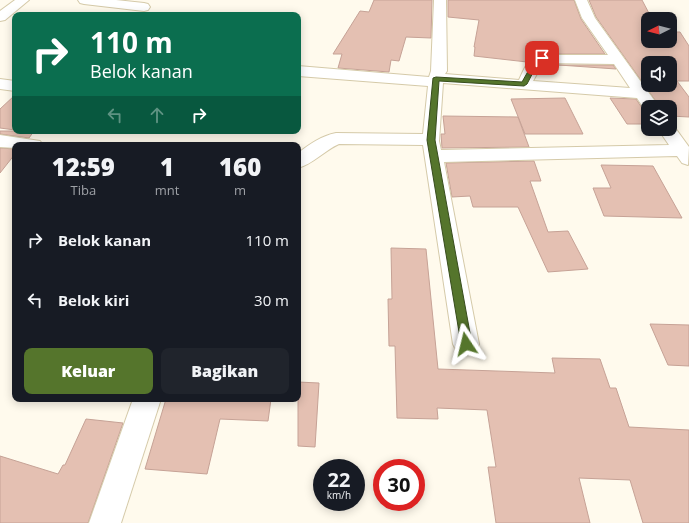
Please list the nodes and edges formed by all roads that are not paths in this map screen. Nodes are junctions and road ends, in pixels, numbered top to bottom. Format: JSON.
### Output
{"nodes":[{"id":1,"x":23,"y":0,"type":"edge"},
{"id":2,"x":84,"y":0,"type":"edge"},
{"id":3,"x":440,"y":0,"type":"edge"},
{"id":4,"x":581,"y":0,"type":"edge"},
{"id":5,"x":144,"y":7,"type":"dead end"},
{"id":6,"x":0,"y":17,"type":"edge"},
{"id":7,"x":0,"y":23,"type":"edge"},
{"id":8,"x":12,"y":24,"type":"edge"},
{"id":9,"x":617,"y":60,"type":"junction"},
{"id":10,"x":301,"y":71,"type":"edge"},
{"id":11,"x":436,"y":80,"type":"junction"},
{"id":12,"x":0,"y":84,"type":"edge"},
{"id":13,"x":524,"y":84,"type":"junction"},
{"id":14,"x":12,"y":86,"type":"edge"},
{"id":15,"x":642,"y":94,"type":"junction"},
{"id":16,"x":646,"y":100,"type":"edge"},
{"id":17,"x":672,"y":136,"type":"edge"},
{"id":18,"x":0,"y":141,"type":"edge"},
{"id":19,"x":12,"y":142,"type":"edge"},
{"id":20,"x":432,"y":148,"type":"junction"},
{"id":21,"x":686,"y":155,"type":"edge"},
{"id":22,"x":301,"y":160,"type":"edge"},
{"id":23,"x":466,"y":344,"type":"dead end"},
{"id":24,"x":145,"y":402,"type":"edge"},
{"id":25,"x":105,"y":523,"type":"edge"}],
"edges":[{"from":1,"to":6,"type":"street"},
{"from":2,"to":5,"type":"street"},
{"from":3,"to":11,"type":"street"},
{"from":4,"to":9,"type":"street"},
{"from":7,"to":8,"type":"street"},
{"from":9,"to":13,"type":"street"},
{"from":9,"to":15,"type":"street"},
{"from":10,"to":11,"type":"street"},
{"from":11,"to":13,"type":"street"},
{"from":11,"to":20,"type":"street"},
{"from":12,"to":14,"type":"street"},
{"from":13,"to":15,"type":"street"},
{"from":15,"to":16,"type":"street"},
{"from":17,"to":21,"type":"street"},
{"from":18,"to":19,"type":"street"},
{"from":20,"to":21,"type":"street"},
{"from":20,"to":22,"type":"street"},
{"from":20,"to":23,"type":"street"},
{"from":24,"to":25,"type":"street"}]}
